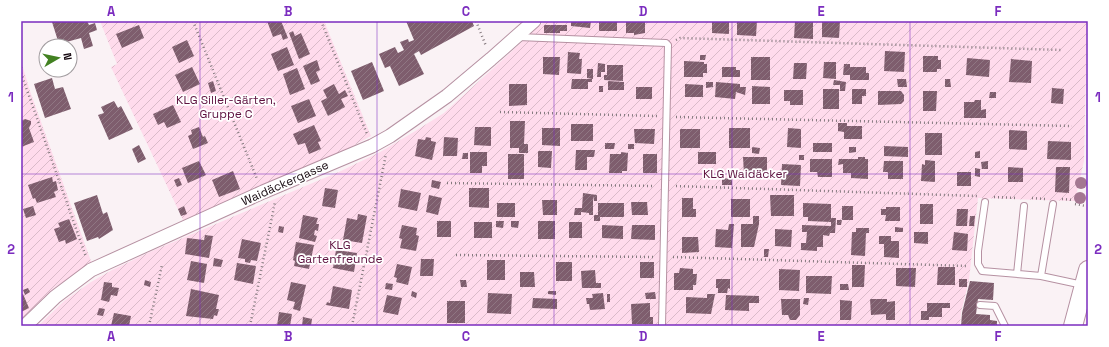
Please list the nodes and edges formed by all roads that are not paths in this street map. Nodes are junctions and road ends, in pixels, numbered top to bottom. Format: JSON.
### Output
{"nodes":[{"id":1,"x":534,"y":21,"type":"edge"},
{"id":2,"x":516,"y":37,"type":"junction"},
{"id":3,"x":1051,"y":201,"type":"road end"},
{"id":4,"x":985,"y":202,"type":"dead end"},
{"id":5,"x":1024,"y":206,"type":"dead end"},
{"id":6,"x":1017,"y":274,"type":"junction"},
{"id":7,"x":1041,"y":276,"type":"junction"},
{"id":8,"x":1086,"y":278,"type":"edge"},
{"id":9,"x":980,"y":305,"type":"dead end"},
{"id":10,"x":25,"y":326,"type":"edge"},
{"id":11,"x":662,"y":326,"type":"edge"},
{"id":12,"x":1005,"y":326,"type":"edge"},
{"id":13,"x":1073,"y":326,"type":"edge"}],
"edges":[{"from":1,"to":2,"type":"street","name":"Waidäckergasse"},
{"from":2,"to":10,"type":"street","name":"Waidäckergasse"},
{"from":2,"to":11,"type":"lane"},
{"from":3,"to":7,"type":"lane"},
{"from":4,"to":6,"type":"lane"},
{"from":5,"to":6,"type":"lane"},
{"from":6,"to":7,"type":"lane"},
{"from":7,"to":8,"type":"lane"},
{"from":8,"to":13,"type":"street"},
{"from":9,"to":12,"type":"lane"}]}
